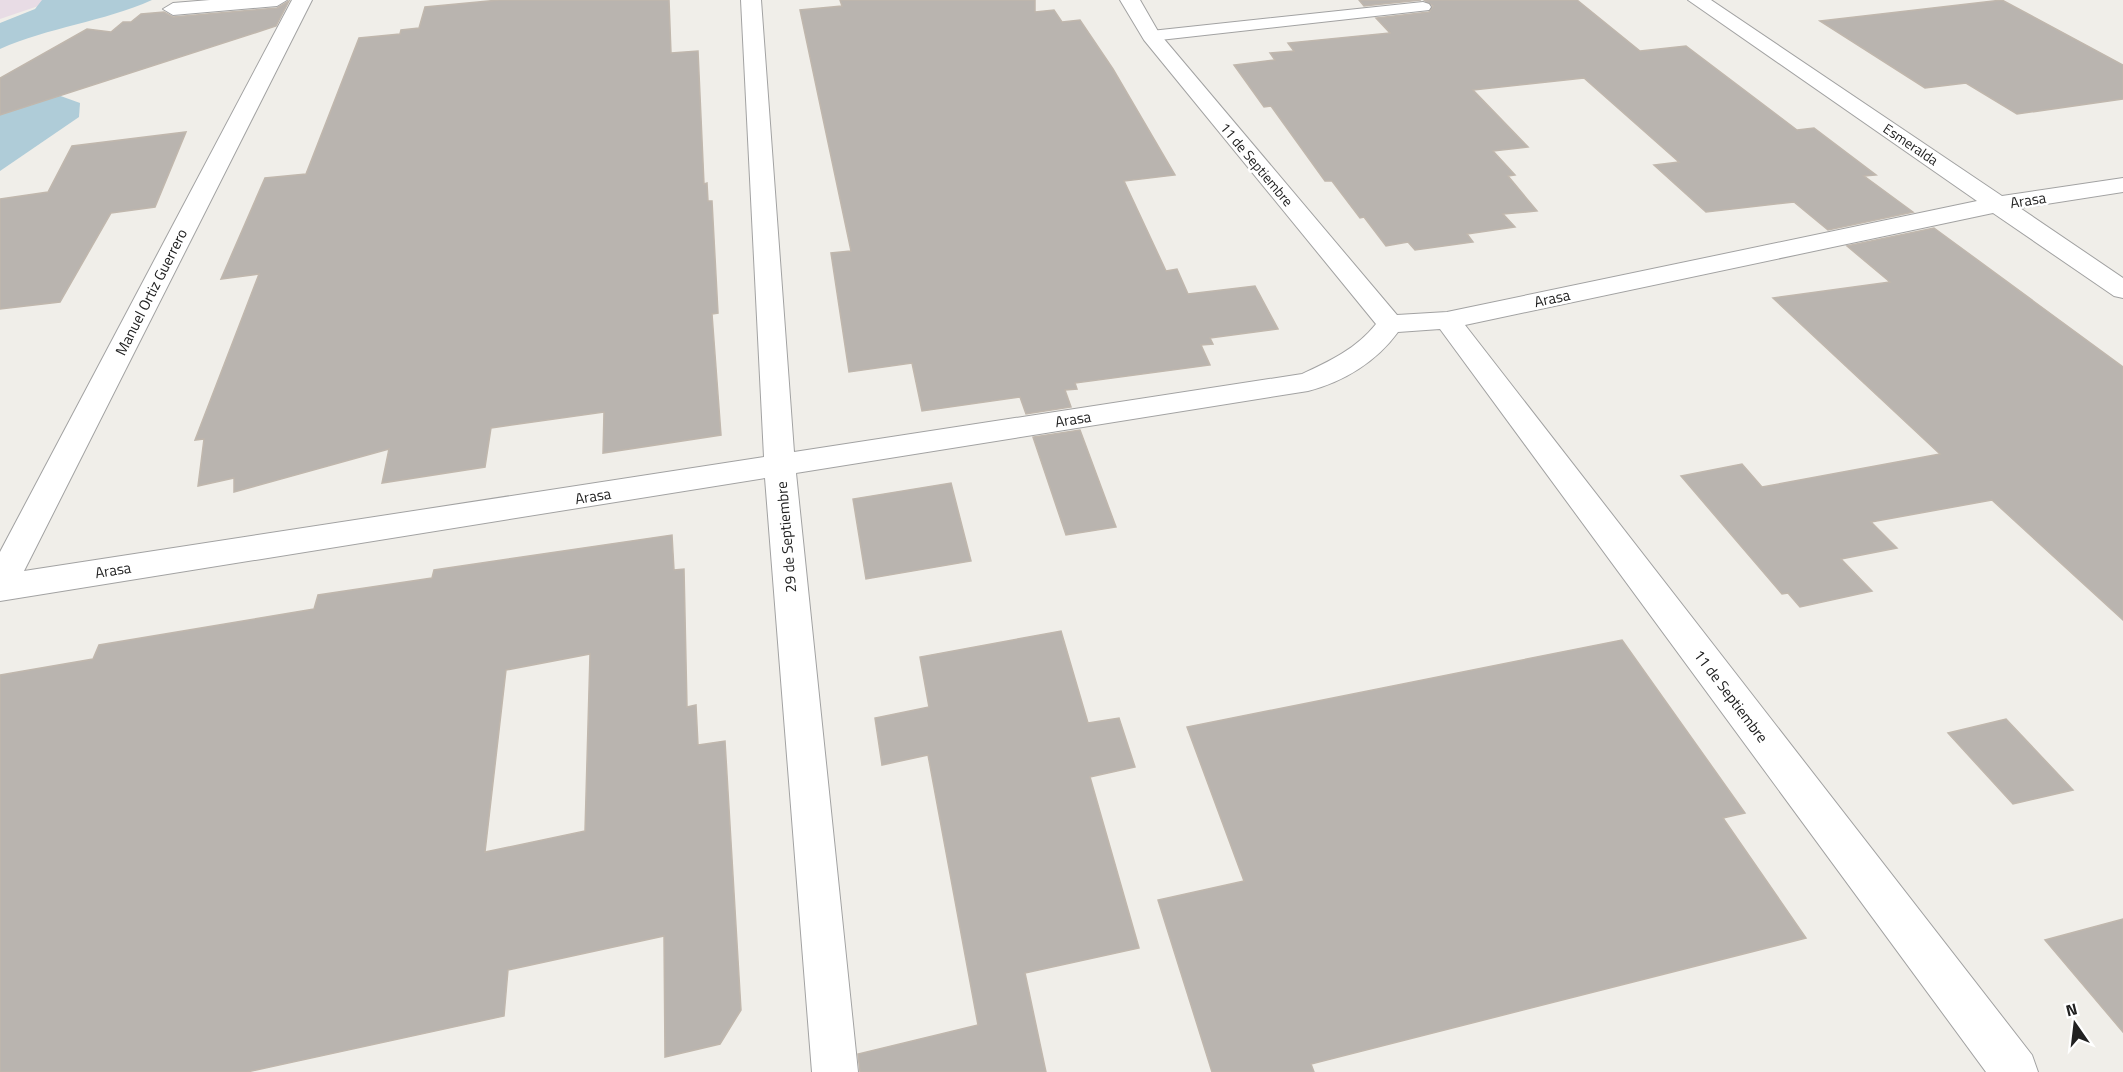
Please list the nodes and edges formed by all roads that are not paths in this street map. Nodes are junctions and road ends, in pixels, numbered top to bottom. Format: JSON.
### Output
{"nodes":[{"id":1,"x":277,"y":0,"type":"edge"},
{"id":2,"x":302,"y":0,"type":"edge"},
{"id":3,"x":751,"y":0,"type":"edge"},
{"id":4,"x":1130,"y":0,"type":"edge"},
{"id":5,"x":1698,"y":0,"type":"edge"},
{"id":6,"x":1423,"y":7,"type":"dead end"},
{"id":7,"x":173,"y":9,"type":"dead end"},
{"id":8,"x":1151,"y":36,"type":"junction"},
{"id":9,"x":2123,"y":185,"type":"edge"},
{"id":10,"x":2000,"y":204,"type":"junction"},
{"id":11,"x":2123,"y":290,"type":"edge"},
{"id":12,"x":1446,"y":320,"type":"junction"},
{"id":13,"x":1390,"y":324,"type":"junction"},
{"id":14,"x":780,"y":467,"type":"junction"},
{"id":15,"x":0,"y":586,"type":"edge"},
{"id":16,"x":835,"y":1072,"type":"edge"},
{"id":17,"x":2015,"y":1072,"type":"edge"}],
"edges":[{"from":1,"to":7,"type":"street"},
{"from":2,"to":15,"type":"street","name":"Manuel Ortiz Guerrero"},
{"from":3,"to":14,"type":"street","name":"29 de Septiembre"},
{"from":4,"to":8,"type":"street","name":"11 de Septiembre"},
{"from":5,"to":10,"type":"street","name":"Esmeralda"},
{"from":6,"to":8,"type":"lane"},
{"from":8,"to":13,"type":"street","name":"11 de Septiembre"},
{"from":9,"to":10,"type":"street","name":"Arasa"},
{"from":10,"to":11,"type":"street","name":"Esmeralda"},
{"from":10,"to":12,"type":"street","name":"Arasa"},
{"from":12,"to":13,"type":"street","name":"Arasa"},
{"from":12,"to":17,"type":"street","name":"11 de Septiembre"},
{"from":13,"to":14,"type":"street","name":"Arasa"},
{"from":14,"to":15,"type":"street","name":"Arasa"},
{"from":14,"to":16,"type":"street","name":"29 de Septiembre"}]}
